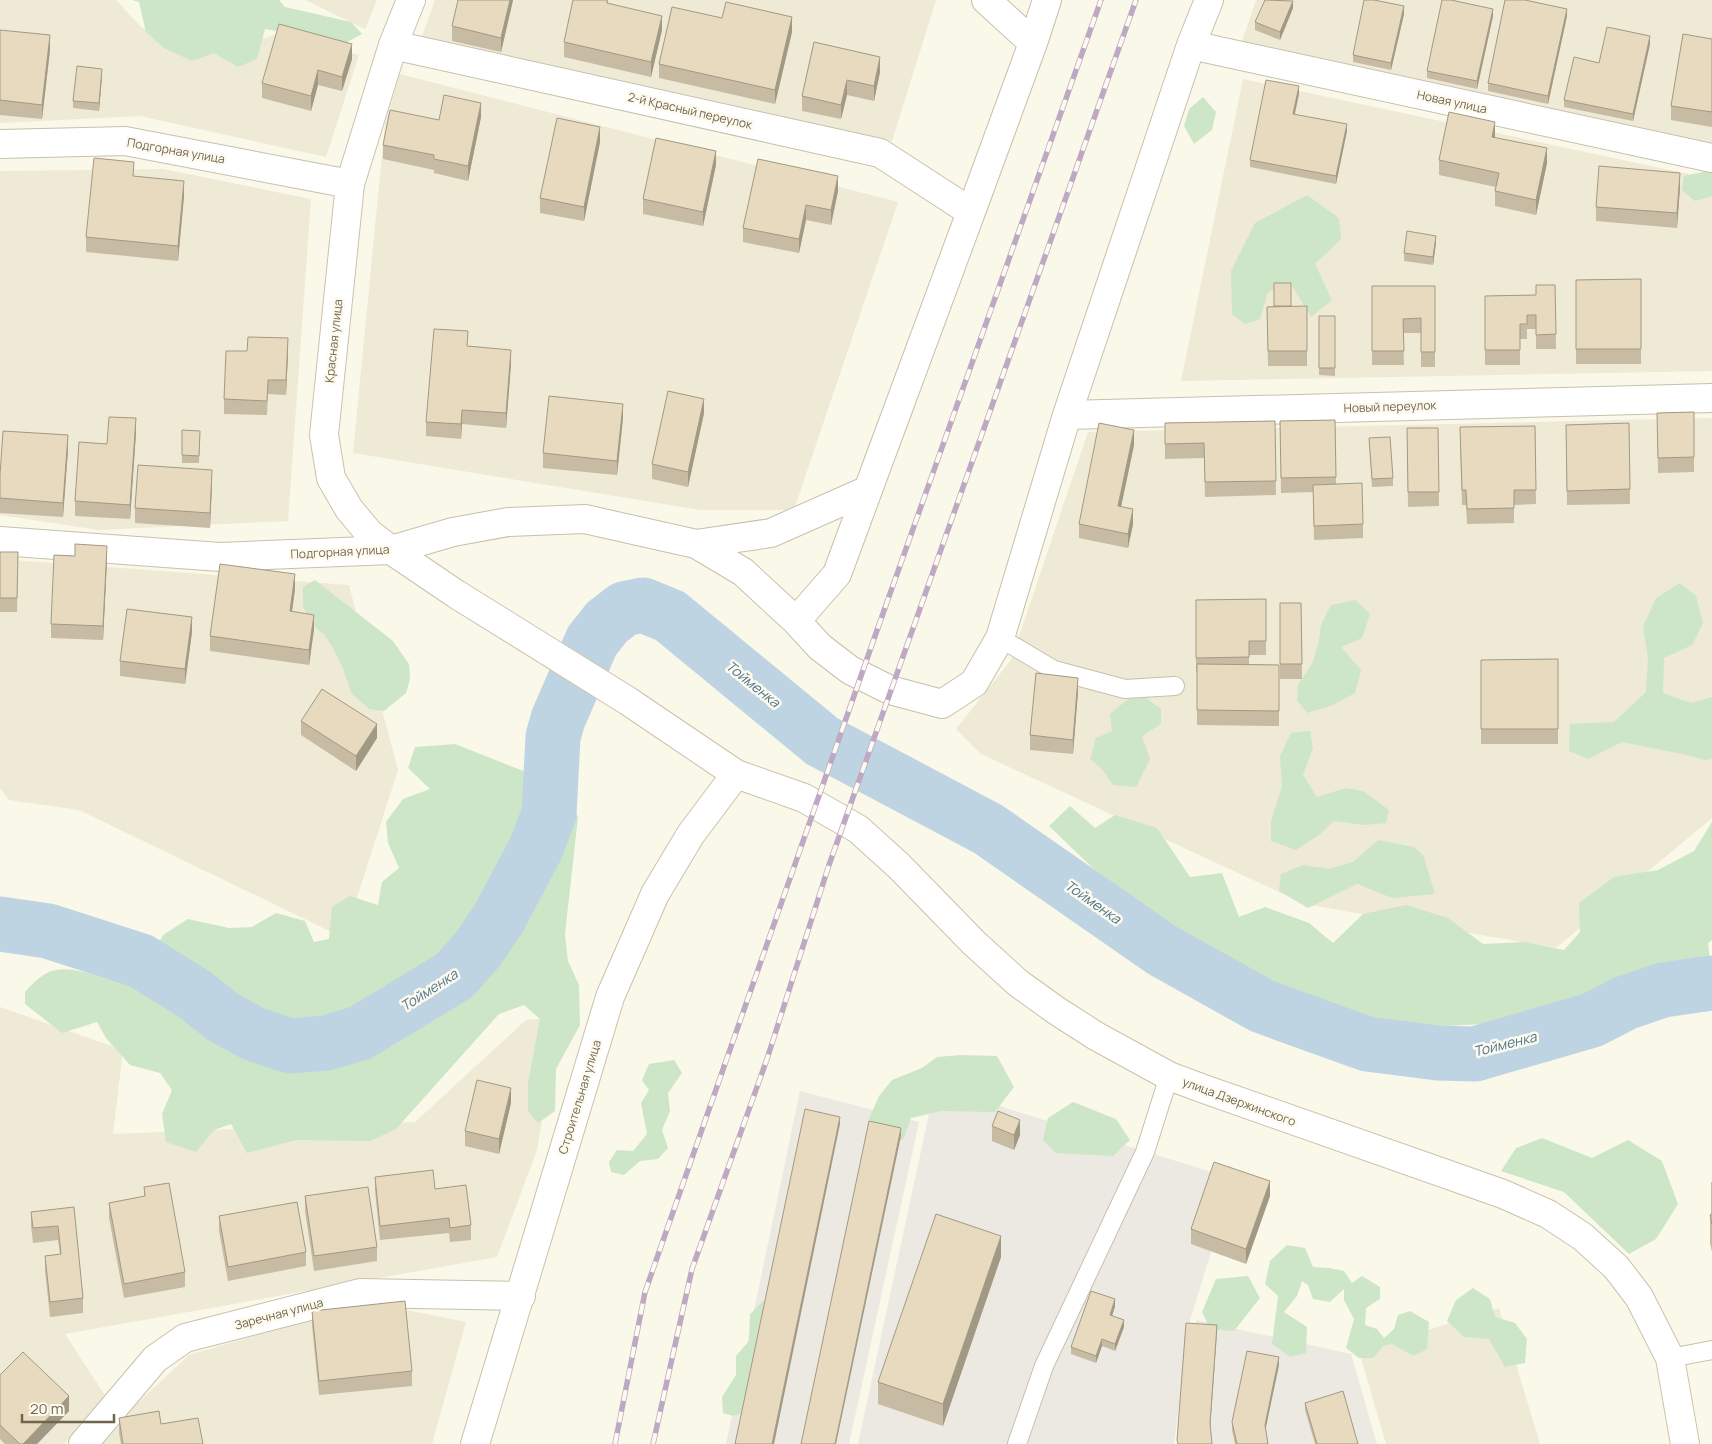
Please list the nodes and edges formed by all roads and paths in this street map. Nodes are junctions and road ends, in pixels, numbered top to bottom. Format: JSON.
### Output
{"nodes":[{"id":1,"x":411,"y":0,"type":"edge"},
{"id":2,"x":986,"y":0,"type":"edge"},
{"id":3,"x":1047,"y":0,"type":"edge"},
{"id":4,"x":1209,"y":0,"type":"edge"},
{"id":5,"x":1033,"y":43,"type":"junction"},
{"id":6,"x":393,"y":45,"type":"junction"},
{"id":7,"x":1191,"y":46,"type":"junction"},
{"id":8,"x":0,"y":144,"type":"edge"},
{"id":9,"x":1712,"y":158,"type":"edge"},
{"id":10,"x":350,"y":184,"type":"junction"},
{"id":11,"x":971,"y":212,"type":"junction"},
{"id":12,"x":1712,"y":398,"type":"edge"},
{"id":13,"x":1068,"y":415,"type":"junction"},
{"id":14,"x":868,"y":490,"type":"junction"},
{"id":15,"x":0,"y":541,"type":"edge"},
{"id":16,"x":696,"y":544,"type":"junction"},
{"id":17,"x":391,"y":550,"type":"junction"},
{"id":18,"x":796,"y":621,"type":"junction"},
{"id":19,"x":1000,"y":638,"type":"junction"},
{"id":20,"x":1175,"y":686,"type":"dead end"},
{"id":21,"x":628,"y":701,"type":"joint"},
{"id":22,"x":736,"y":774,"type":"junction"},
{"id":23,"x":1170,"y":1076,"type":"junction"},
{"id":24,"x":521,"y":1296,"type":"junction"},
{"id":25,"x":1712,"y":1350,"type":"edge"},
{"id":26,"x":1670,"y":1358,"type":"junction"},
{"id":27,"x":83,"y":1444,"type":"edge"},
{"id":28,"x":475,"y":1444,"type":"edge"},
{"id":29,"x":1016,"y":1444,"type":"edge"},
{"id":30,"x":1685,"y":1444,"type":"edge"}],
"edges":[{"from":1,"to":6,"type":"street","name":"Красная улица"},
{"from":2,"to":5,"type":"street"},
{"from":3,"to":5,"type":"street"},
{"from":4,"to":7,"type":"street","name":"Подгорная улица"},
{"from":5,"to":11,"type":"street"},
{"from":6,"to":10,"type":"street","name":"Красная улица"},
{"from":6,"to":11,"type":"street","name":"2-й Красный переулок"},
{"from":7,"to":9,"type":"street","name":"Новая улица"},
{"from":7,"to":13,"type":"street","name":"Подгорная улица"},
{"from":8,"to":10,"type":"street","name":"Подгорная улица"},
{"from":10,"to":17,"type":"street","name":"Красная улица"},
{"from":11,"to":14,"type":"street"},
{"from":12,"to":13,"type":"street","name":"Новый переулок"},
{"from":13,"to":19,"type":"street","name":"Подгорная улица"},
{"from":14,"to":16,"type":"street"},
{"from":14,"to":18,"type":"street"},
{"from":15,"to":17,"type":"street","name":"Подгорная улица"},
{"from":16,"to":17,"type":"street","name":"Подгорная улица"},
{"from":16,"to":18,"type":"street","name":"Подгорная улица"},
{"from":17,"to":21,"type":"street","name":"Красная улица"},
{"from":18,"to":19,"type":"street","name":"Подгорная улица"},
{"from":19,"to":20,"type":"lane"},
{"from":21,"to":22,"type":"street","name":"улица Дзержинского"},
{"from":22,"to":23,"type":"street","name":"улица Дзержинского"},
{"from":22,"to":24,"type":"street","name":"Строительная улица"},
{"from":23,"to":26,"type":"street","name":"улица Дзержинского"},
{"from":23,"to":29,"type":"lane"},
{"from":24,"to":27,"type":"street","name":"Заречная улица"},
{"from":24,"to":28,"type":"street","name":"Строительная улица"},
{"from":25,"to":26,"type":"lane"},
{"from":26,"to":30,"type":"street","name":"улица Дзержинского"}]}
